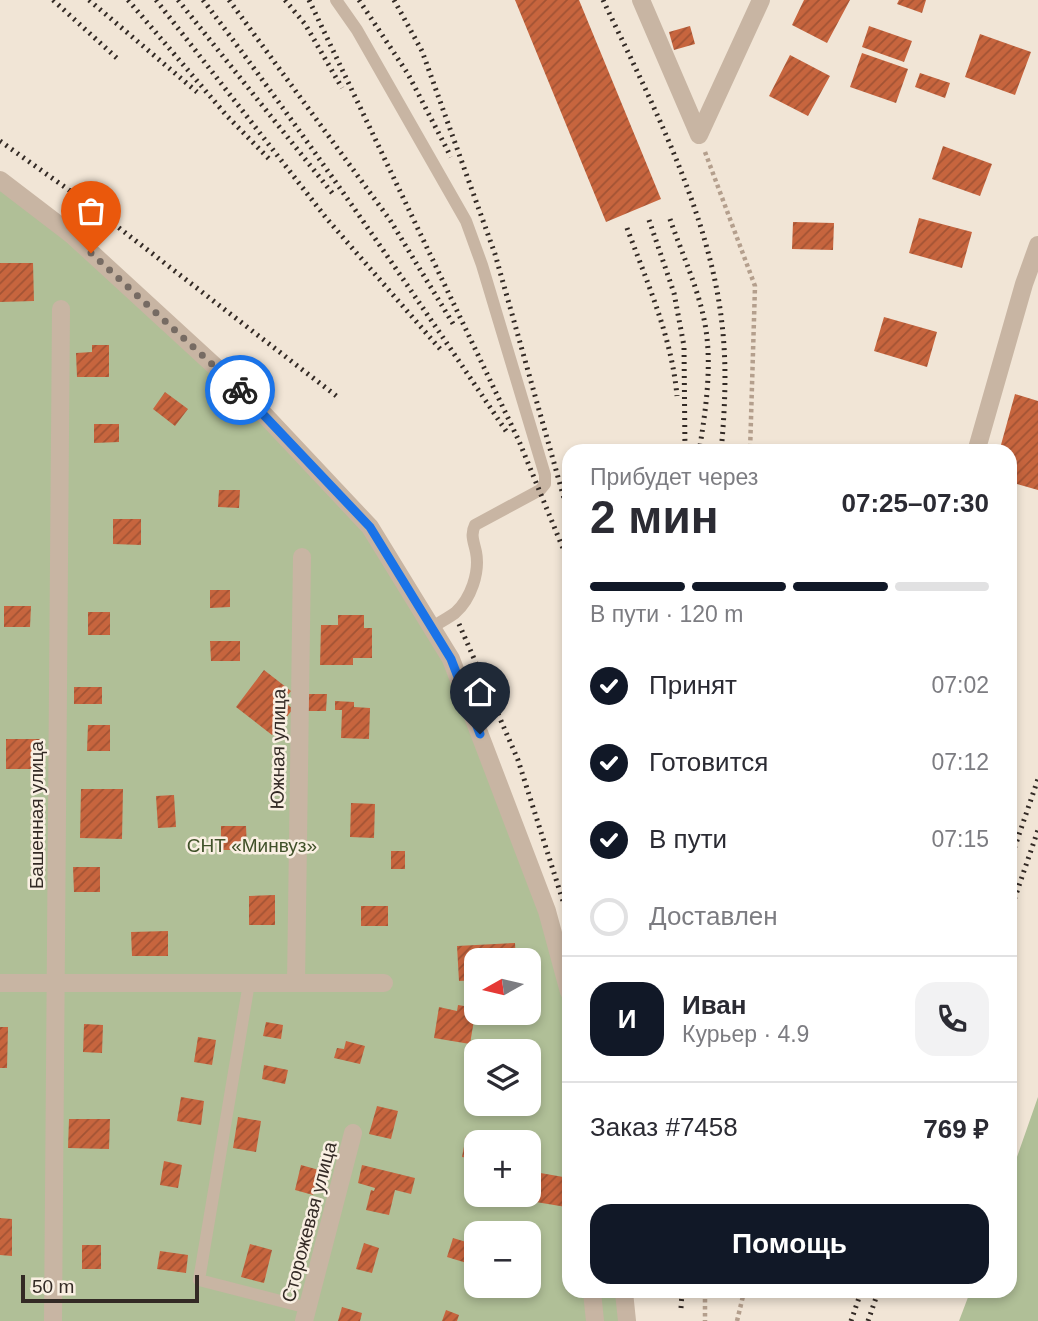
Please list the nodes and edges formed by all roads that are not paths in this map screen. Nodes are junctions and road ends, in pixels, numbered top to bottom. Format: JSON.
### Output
{"nodes":[{"id":1,"x":336,"y":0,"type":"edge"},
{"id":2,"x":641,"y":0,"type":"edge"},
{"id":3,"x":761,"y":0,"type":"edge"},
{"id":4,"x":0,"y":180,"type":"edge"},
{"id":5,"x":1038,"y":245,"type":"edge"},
{"id":6,"x":61,"y":309,"type":"dead end"},
{"id":7,"x":978,"y":444,"type":"edge"},
{"id":8,"x":302,"y":557,"type":"dead end"},
{"id":9,"x":432,"y":627,"type":"junction"},
{"id":10,"x":562,"y":966,"type":"edge"},
{"id":11,"x":0,"y":982,"type":"edge"},
{"id":12,"x":56,"y":983,"type":"junction"},
{"id":13,"x":249,"y":983,"type":"junction"},
{"id":14,"x":296,"y":983,"type":"junction"},
{"id":15,"x":384,"y":983,"type":"dead end"},
{"id":16,"x":353,"y":1133,"type":"dead end"},
{"id":17,"x":593,"y":1298,"type":"edge"},
{"id":18,"x":625,"y":1298,"type":"edge"},
{"id":19,"x":306,"y":1315,"type":"edge"},
{"id":20,"x":53,"y":1321,"type":"edge"},
{"id":21,"x":595,"y":1321,"type":"edge"},
{"id":22,"x":627,"y":1321,"type":"edge"}],
"edges":[{"from":1,"to":9,"type":"lane"},
{"from":2,"to":3,"type":"street"},
{"from":4,"to":9,"type":"street"},
{"from":5,"to":7,"type":"street"},
{"from":6,"to":12,"type":"street","name":"Башенная улица"},
{"from":8,"to":14,"type":"street","name":"Южная улица"},
{"from":9,"to":10,"type":"street"},
{"from":11,"to":12,"type":"street"},
{"from":12,"to":13,"type":"street"},
{"from":12,"to":20,"type":"street","name":"Башенная улица"},
{"from":13,"to":14,"type":"street"},
{"from":13,"to":19,"type":"lane"},
{"from":14,"to":15,"type":"street"},
{"from":16,"to":19,"type":"street","name":"Сторожевая улица"},
{"from":17,"to":21,"type":"street"},
{"from":18,"to":22,"type":"street"}]}
